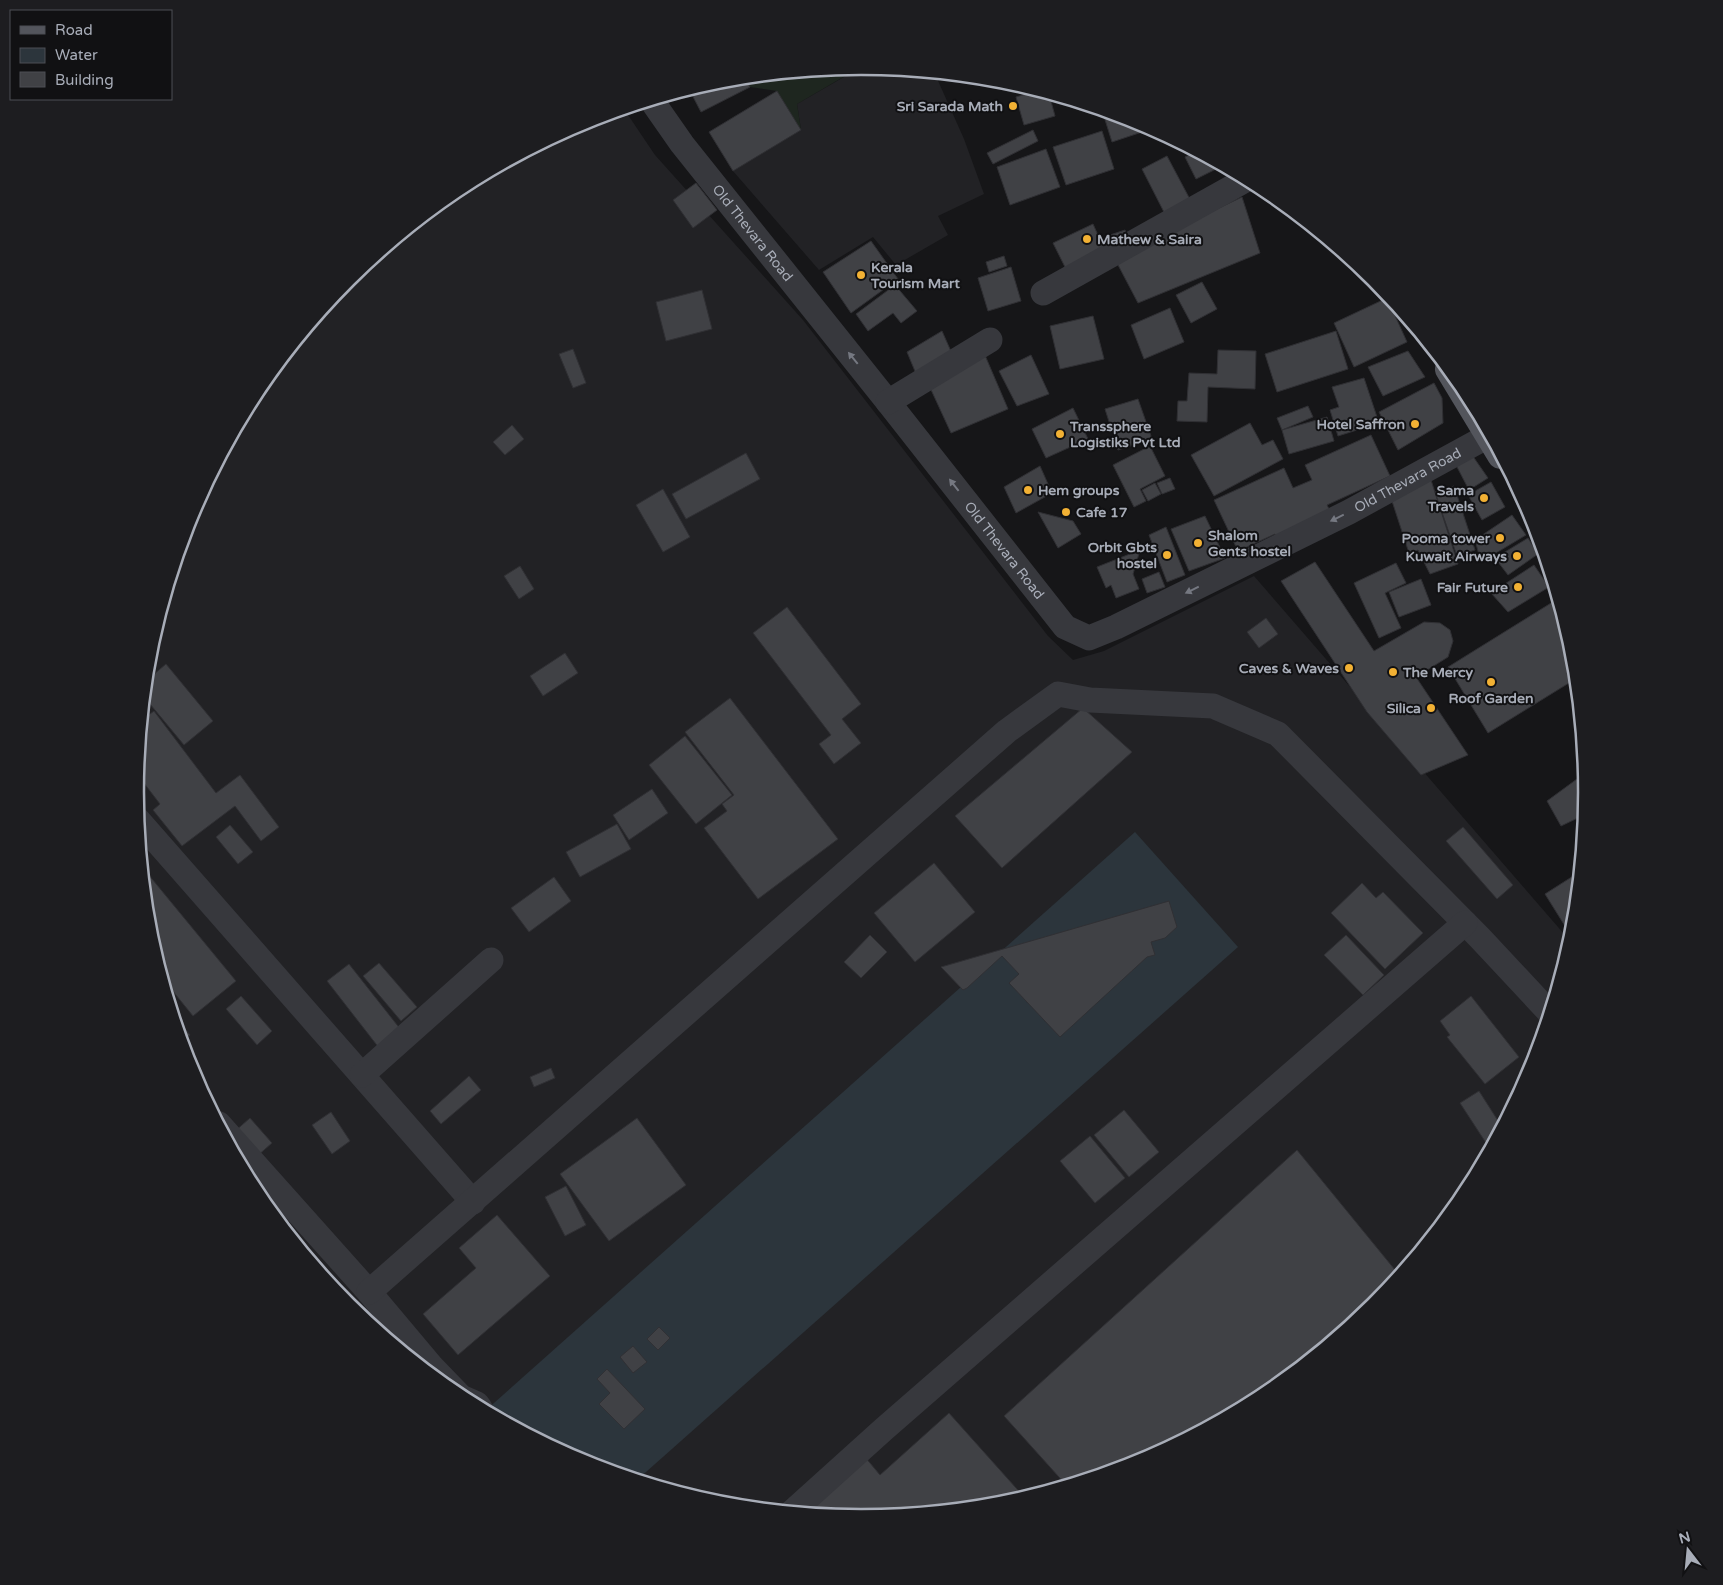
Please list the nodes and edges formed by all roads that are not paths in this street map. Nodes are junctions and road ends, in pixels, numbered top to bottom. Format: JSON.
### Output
{"nodes":[{"id":1,"x":655,"y":105,"type":"edge"},
{"id":2,"x":1239,"y":183,"type":"edge"},
{"id":3,"x":1043,"y":292,"type":"dead end"},
{"id":4,"x":990,"y":340,"type":"dead end"},
{"id":5,"x":888,"y":402,"type":"junction"},
{"id":6,"x":1488,"y":444,"type":"edge"},
{"id":7,"x":146,"y":829,"type":"edge"},
{"id":8,"x":1466,"y":923,"type":"junction"},
{"id":9,"x":491,"y":960,"type":"dead end"},
{"id":10,"x":1546,"y":1008,"type":"edge"},
{"id":11,"x":362,"y":1075,"type":"junction"},
{"id":12,"x":235,"y":1142,"type":"edge"},
{"id":13,"x":473,"y":1202,"type":"junction"},
{"id":14,"x":369,"y":1292,"type":"junction"},
{"id":15,"x":432,"y":1367,"type":"edge"},
{"id":16,"x":798,"y":1507,"type":"edge"}],
"edges":[{"from":5,"to":1,"type":"street","name":"Old Thevara Road","one_way":true},
{"from":2,"to":3,"type":"street"},
{"from":4,"to":5,"type":"street"},
{"from":6,"to":5,"type":"street","name":"Old Thevara Road","one_way":true},
{"from":7,"to":11,"type":"street"},
{"from":8,"to":10,"type":"street"},
{"from":8,"to":13,"type":"street"},
{"from":8,"to":16,"type":"street"},
{"from":9,"to":11,"type":"street"},
{"from":11,"to":13,"type":"street"},
{"from":12,"to":14,"type":"street"},
{"from":13,"to":14,"type":"street"},
{"from":14,"to":15,"type":"street"}]}
